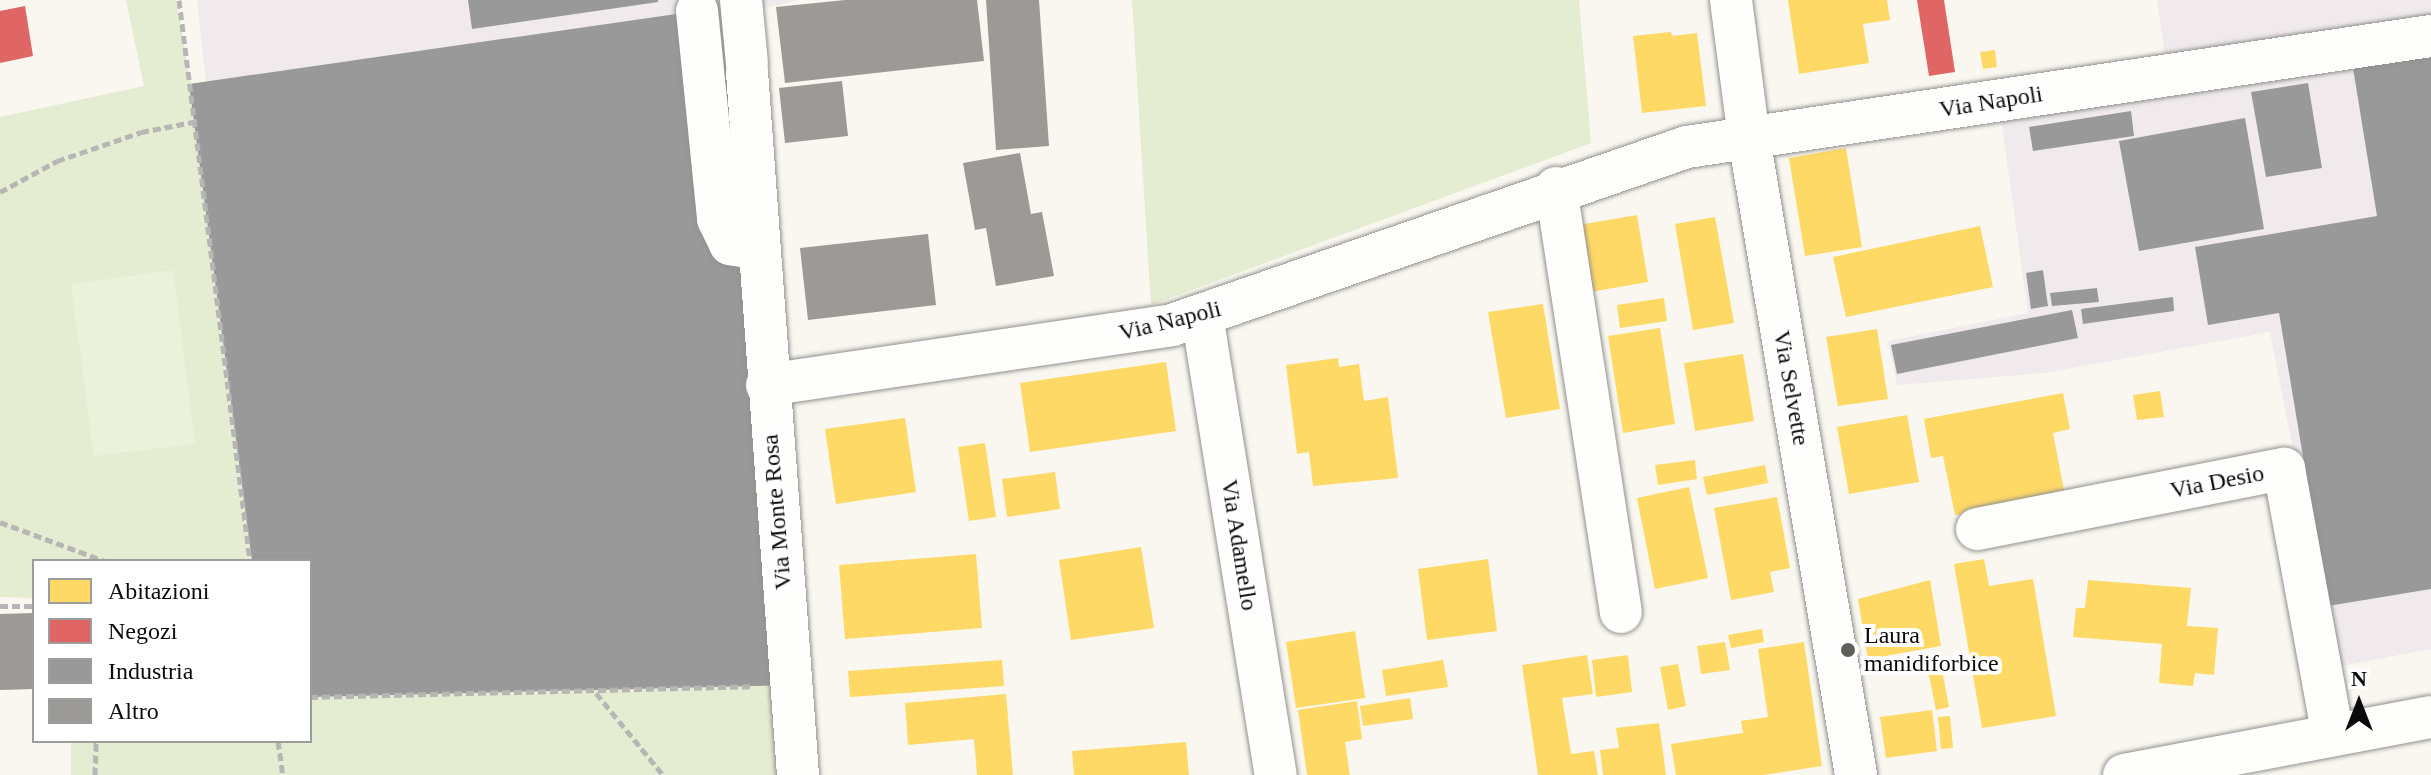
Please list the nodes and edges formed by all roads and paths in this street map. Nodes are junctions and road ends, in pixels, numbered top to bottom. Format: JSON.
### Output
{"nodes":[{"id":1,"x":179,"y":0,"type":"edge"},
{"id":2,"x":741,"y":0,"type":"edge"},
{"id":3,"x":1731,"y":0,"type":"edge"},
{"id":4,"x":697,"y":11,"type":"dead end"},
{"id":5,"x":2431,"y":36,"type":"edge"},
{"id":6,"x":193,"y":122,"type":"junction"},
{"id":7,"x":1749,"y":138,"type":"junction"},
{"id":8,"x":1556,"y":188,"type":"junction"},
{"id":9,"x":0,"y":192,"type":"edge"},
{"id":10,"x":757,"y":249,"type":"junction"},
{"id":11,"x":1202,"y":315,"type":"junction"},
{"id":12,"x":767,"y":385,"type":"junction"},
{"id":13,"x":0,"y":522,"type":"edge"},
{"id":14,"x":1977,"y":529,"type":"dead end"},
{"id":15,"x":99,"y":559,"type":"edge"},
{"id":16,"x":250,"y":559,"type":"edge"},
{"id":17,"x":0,"y":606,"type":"edge"},
{"id":18,"x":32,"y":606,"type":"edge"},
{"id":19,"x":1621,"y":612,"type":"dead end"},
{"id":20,"x":791,"y":685,"type":"junction"},
{"id":21,"x":595,"y":692,"type":"junction"},
{"id":22,"x":312,"y":697,"type":"edge"},
{"id":23,"x":2431,"y":717,"type":"edge"},
{"id":24,"x":2333,"y":735,"type":"junction"},
{"id":25,"x":96,"y":743,"type":"edge"},
{"id":26,"x":278,"y":743,"type":"edge"},
{"id":27,"x":95,"y":775,"type":"edge"},
{"id":28,"x":283,"y":775,"type":"edge"},
{"id":29,"x":663,"y":775,"type":"edge"},
{"id":30,"x":798,"y":775,"type":"edge"},
{"id":31,"x":1276,"y":775,"type":"edge"},
{"id":32,"x":1856,"y":775,"type":"edge"},
{"id":33,"x":2124,"y":775,"type":"edge"}],
"edges":[{"from":1,"to":6,"type":"path"},
{"from":2,"to":10,"type":"street","name":"Via Monte Rosa"},
{"from":3,"to":7,"type":"street","name":"Via Selvette"},
{"from":4,"to":10,"type":"street"},
{"from":5,"to":7,"type":"street","name":"Via Napoli"},
{"from":6,"to":9,"type":"path"},
{"from":6,"to":16,"type":"path"},
{"from":7,"to":8,"type":"street","name":"Via Napoli"},
{"from":7,"to":32,"type":"street","name":"Via Selvette"},
{"from":8,"to":11,"type":"street","name":"Via Napoli"},
{"from":8,"to":19,"type":"street"},
{"from":10,"to":12,"type":"street","name":"Via Monte Rosa"},
{"from":11,"to":12,"type":"street","name":"Via Napoli"},
{"from":11,"to":31,"type":"street","name":"Via Adamello"},
{"from":12,"to":20,"type":"street","name":"Via Monte Rosa"},
{"from":13,"to":15,"type":"path"},
{"from":14,"to":24,"type":"street","name":"Via Desio"},
{"from":17,"to":18,"type":"path"},
{"from":20,"to":21,"type":"path"},
{"from":20,"to":30,"type":"street","name":"Via Monte Rosa"},
{"from":21,"to":22,"type":"path"},
{"from":21,"to":29,"type":"path"},
{"from":23,"to":24,"type":"street"},
{"from":24,"to":33,"type":"street"},
{"from":25,"to":27,"type":"path"},
{"from":26,"to":28,"type":"path"}]}
